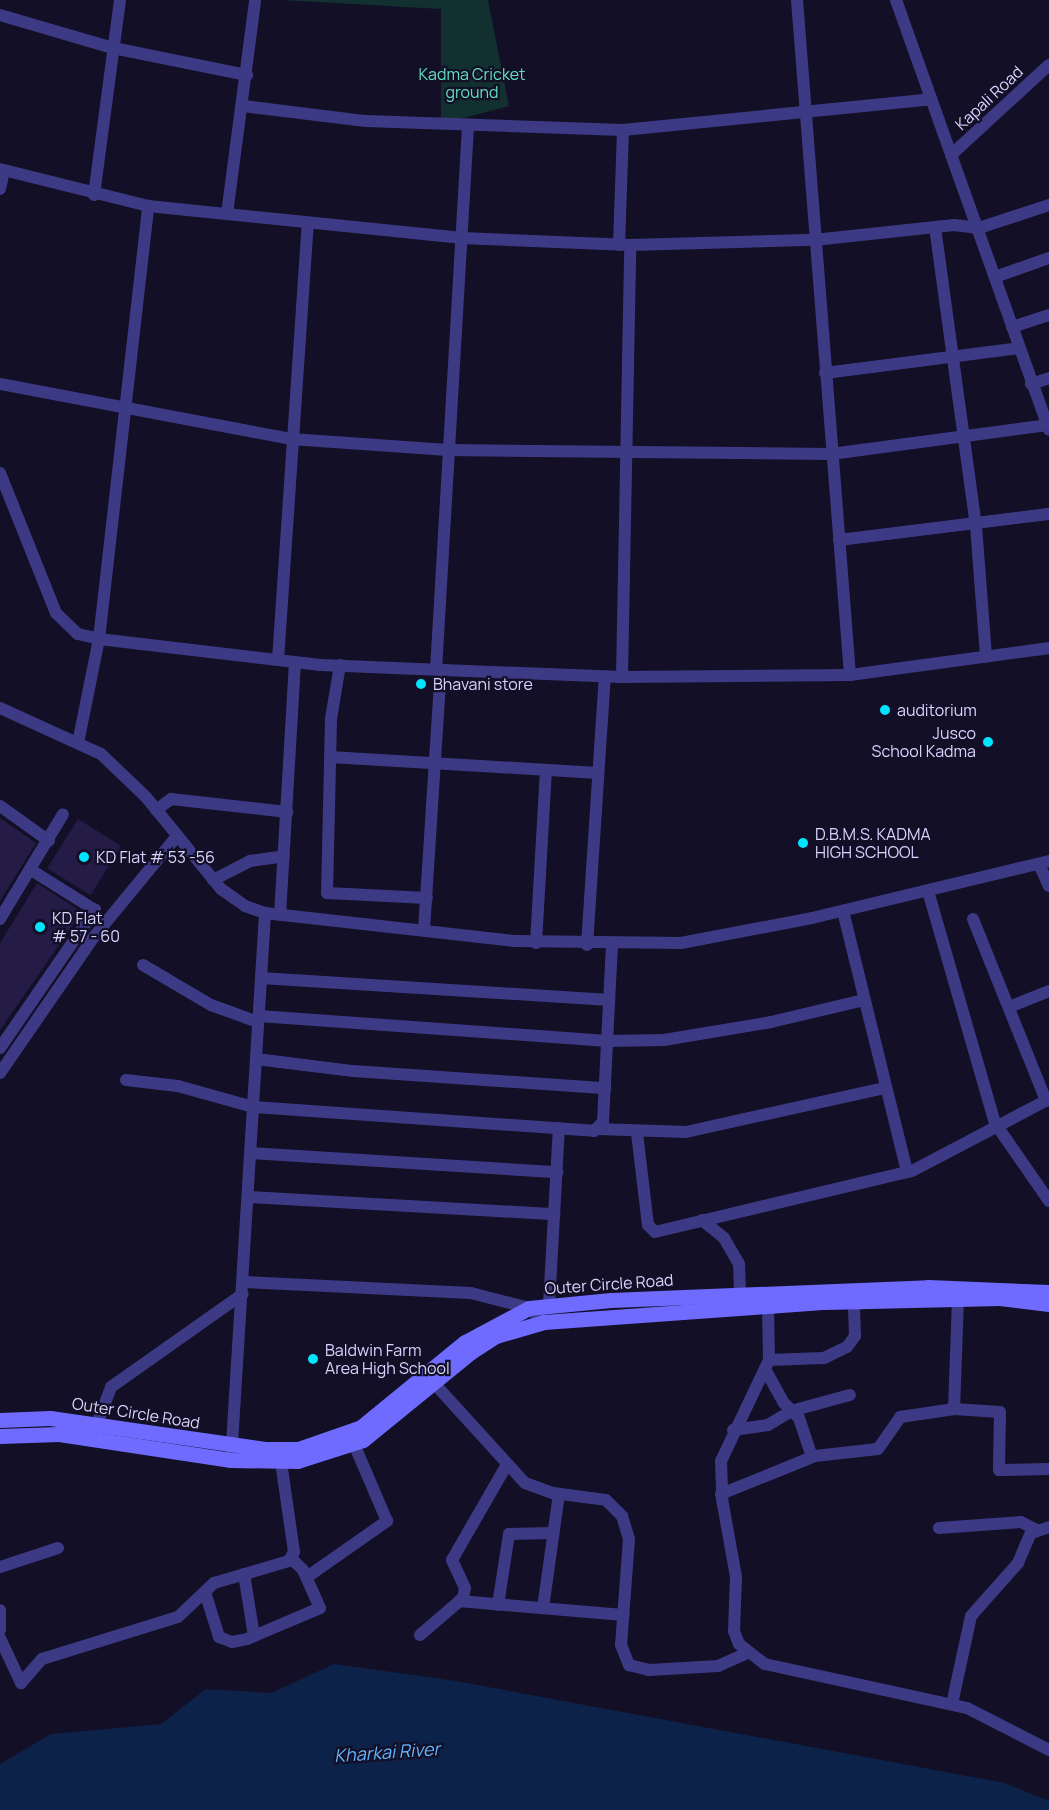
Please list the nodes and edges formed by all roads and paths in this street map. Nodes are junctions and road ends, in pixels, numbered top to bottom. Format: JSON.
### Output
{"nodes":[{"id":1,"x":120,"y":0,"type":"edge"},
{"id":2,"x":255,"y":0,"type":"edge"},
{"id":3,"x":797,"y":0,"type":"edge"},
{"id":4,"x":896,"y":0,"type":"edge"},
{"id":5,"x":0,"y":15,"type":"edge"},
{"id":6,"x":113,"y":48,"type":"junction"},
{"id":7,"x":1049,"y":65,"type":"edge"},
{"id":8,"x":247,"y":75,"type":"junction"},
{"id":9,"x":931,"y":99,"type":"junction"},
{"id":10,"x":243,"y":106,"type":"junction"},
{"id":11,"x":806,"y":115,"type":"junction"},
{"id":12,"x":468,"y":126,"type":"junction"},
{"id":13,"x":623,"y":130,"type":"junction"},
{"id":14,"x":951,"y":155,"type":"junction"},
{"id":15,"x":2,"y":169,"type":"edge"},
{"id":16,"x":0,"y":189,"type":"edge"},
{"id":17,"x":94,"y":195,"type":"junction"},
{"id":18,"x":1049,"y":205,"type":"edge"},
{"id":19,"x":148,"y":206,"type":"junction"},
{"id":20,"x":227,"y":214,"type":"junction"},
{"id":21,"x":308,"y":224,"type":"junction"},
{"id":22,"x":935,"y":227,"type":"junction"},
{"id":23,"x":976,"y":227,"type":"junction"},
{"id":24,"x":462,"y":238,"type":"junction"},
{"id":25,"x":814,"y":240,"type":"junction"},
{"id":26,"x":625,"y":245,"type":"junction"},
{"id":27,"x":1049,"y":258,"type":"edge"},
{"id":28,"x":995,"y":277,"type":"junction"},
{"id":29,"x":1049,"y":315,"type":"edge"},
{"id":30,"x":1012,"y":327,"type":"junction"},
{"id":31,"x":1019,"y":348,"type":"junction"},
{"id":32,"x":952,"y":357,"type":"junction"},
{"id":33,"x":825,"y":373,"type":"junction"},
{"id":34,"x":1049,"y":378,"type":"edge"},
{"id":35,"x":0,"y":384,"type":"edge"},
{"id":36,"x":1031,"y":384,"type":"junction"},
{"id":37,"x":128,"y":410,"type":"junction"},
{"id":38,"x":1048,"y":428,"type":"edge"},
{"id":39,"x":964,"y":437,"type":"junction"},
{"id":40,"x":291,"y":439,"type":"junction"},
{"id":41,"x":448,"y":450,"type":"junction"},
{"id":42,"x":831,"y":454,"type":"junction"},
{"id":43,"x":624,"y":455,"type":"junction"},
{"id":44,"x":0,"y":473,"type":"edge"},
{"id":45,"x":1049,"y":514,"type":"edge"},
{"id":46,"x":976,"y":526,"type":"junction"},
{"id":47,"x":840,"y":540,"type":"junction"},
{"id":48,"x":99,"y":639,"type":"junction"},
{"id":49,"x":1049,"y":648,"type":"edge"},
{"id":50,"x":986,"y":657,"type":"junction"},
{"id":51,"x":278,"y":660,"type":"junction"},
{"id":52,"x":295,"y":662,"type":"junction"},
{"id":53,"x":340,"y":665,"type":"junction"},
{"id":54,"x":438,"y":670,"type":"junction"},
{"id":55,"x":850,"y":675,"type":"junction"},
{"id":56,"x":605,"y":677,"type":"junction"},
{"id":57,"x":622,"y":678,"type":"junction"},
{"id":58,"x":0,"y":708,"type":"edge"},
{"id":59,"x":78,"y":743,"type":"junction"},
{"id":60,"x":330,"y":757,"type":"junction"},
{"id":61,"x":438,"y":764,"type":"junction"},
{"id":62,"x":546,"y":770,"type":"junction"},
{"id":63,"x":598,"y":773,"type":"junction"},
{"id":64,"x":0,"y":806,"type":"edge"},
{"id":65,"x":156,"y":810,"type":"junction"},
{"id":66,"x":286,"y":812,"type":"junction"},
{"id":67,"x":63,"y":814,"type":"dead end"},
{"id":68,"x":177,"y":836,"type":"junction"},
{"id":69,"x":49,"y":841,"type":"junction"},
{"id":70,"x":284,"y":856,"type":"junction"},
{"id":71,"x":1044,"y":862,"type":"edge"},
{"id":72,"x":31,"y":870,"type":"junction"},
{"id":73,"x":213,"y":880,"type":"junction"},
{"id":74,"x":1049,"y":886,"type":"edge"},
{"id":75,"x":928,"y":891,"type":"junction"},
{"id":76,"x":427,"y":898,"type":"junction"},
{"id":77,"x":843,"y":911,"type":"junction"},
{"id":78,"x":265,"y":913,"type":"junction"},
{"id":79,"x":280,"y":915,"type":"junction"},
{"id":80,"x":0,"y":919,"type":"edge"},
{"id":81,"x":973,"y":919,"type":"dead end"},
{"id":82,"x":424,"y":930,"type":"junction"},
{"id":83,"x":536,"y":943,"type":"junction"},
{"id":84,"x":612,"y":944,"type":"junction"},
{"id":85,"x":587,"y":945,"type":"junction"},
{"id":86,"x":143,"y":965,"type":"dead end"},
{"id":87,"x":261,"y":978,"type":"junction"},
{"id":88,"x":1049,"y":992,"type":"edge"},
{"id":89,"x":609,"y":1000,"type":"junction"},
{"id":90,"x":864,"y":1000,"type":"junction"},
{"id":91,"x":1008,"y":1007,"type":"junction"},
{"id":92,"x":259,"y":1019,"type":"junction"},
{"id":93,"x":607,"y":1041,"type":"junction"},
{"id":94,"x":0,"y":1048,"type":"edge"},
{"id":95,"x":256,"y":1059,"type":"junction"},
{"id":96,"x":0,"y":1073,"type":"edge"},
{"id":97,"x":126,"y":1080,"type":"dead end"},
{"id":98,"x":605,"y":1088,"type":"junction"},
{"id":99,"x":885,"y":1088,"type":"junction"},
{"id":100,"x":1048,"y":1100,"type":"edge"},
{"id":101,"x":253,"y":1107,"type":"junction"},
{"id":102,"x":995,"y":1123,"type":"junction"},
{"id":103,"x":560,"y":1128,"type":"junction"},
{"id":104,"x":598,"y":1130,"type":"junction"},
{"id":105,"x":637,"y":1133,"type":"junction"},
{"id":106,"x":251,"y":1153,"type":"junction"},
{"id":107,"x":557,"y":1172,"type":"junction"},
{"id":108,"x":908,"y":1172,"type":"junction"},
{"id":109,"x":248,"y":1197,"type":"junction"},
{"id":110,"x":1049,"y":1202,"type":"edge"},
{"id":111,"x":555,"y":1214,"type":"junction"},
{"id":112,"x":702,"y":1220,"type":"junction"},
{"id":113,"x":243,"y":1288,"type":"junction"},
{"id":114,"x":1049,"y":1292,"type":"edge"},
{"id":115,"x":740,"y":1294,"type":"junction"},
{"id":116,"x":958,"y":1299,"type":"junction"},
{"id":117,"x":854,"y":1302,"type":"junction"},
{"id":118,"x":1049,"y":1304,"type":"edge"},
{"id":119,"x":549,"y":1305,"type":"junction"},
{"id":120,"x":768,"y":1306,"type":"junction"},
{"id":121,"x":529,"y":1308,"type":"junction"},
{"id":122,"x":544,"y":1322,"type":"junction"},
{"id":123,"x":767,"y":1364,"type":"junction"},
{"id":124,"x":433,"y":1382,"type":"junction"},
{"id":125,"x":850,"y":1395,"type":"dead end"},
{"id":126,"x":954,"y":1409,"type":"junction"},
{"id":127,"x":791,"y":1411,"type":"junction"},
{"id":128,"x":0,"y":1420,"type":"edge"},
{"id":129,"x":96,"y":1424,"type":"junction"},
{"id":130,"x":733,"y":1430,"type":"junction"},
{"id":131,"x":0,"y":1436,"type":"edge"},
{"id":132,"x":354,"y":1444,"type":"junction"},
{"id":133,"x":231,"y":1452,"type":"junction"},
{"id":134,"x":812,"y":1457,"type":"junction"},
{"id":135,"x":281,"y":1462,"type":"junction"},
{"id":136,"x":506,"y":1466,"type":"junction"},
{"id":137,"x":1049,"y":1469,"type":"edge"},
{"id":138,"x":559,"y":1494,"type":"junction"},
{"id":139,"x":721,"y":1494,"type":"junction"},
{"id":140,"x":1049,"y":1527,"type":"edge"},
{"id":141,"x":939,"y":1528,"type":"dead end"},
{"id":142,"x":1035,"y":1529,"type":"junction"},
{"id":143,"x":553,"y":1533,"type":"junction"},
{"id":144,"x":58,"y":1548,"type":"dead end"},
{"id":145,"x":292,"y":1559,"type":"junction"},
{"id":146,"x":0,"y":1567,"type":"edge"},
{"id":147,"x":244,"y":1574,"type":"junction"},
{"id":148,"x":307,"y":1577,"type":"junction"},
{"id":149,"x":206,"y":1592,"type":"junction"},
{"id":150,"x":459,"y":1601,"type":"junction"},
{"id":151,"x":498,"y":1605,"type":"junction"},
{"id":152,"x":543,"y":1608,"type":"junction"},
{"id":153,"x":0,"y":1610,"type":"edge"},
{"id":154,"x":623,"y":1615,"type":"junction"},
{"id":155,"x":0,"y":1630,"type":"edge"},
{"id":156,"x":420,"y":1635,"type":"dead end"},
{"id":157,"x":254,"y":1636,"type":"junction"},
{"id":158,"x":0,"y":1638,"type":"edge"},
{"id":159,"x":747,"y":1653,"type":"junction"},
{"id":160,"x":952,"y":1704,"type":"junction"},
{"id":161,"x":1049,"y":1750,"type":"edge"}],
"edges":[{"from":1,"to":6,"type":"street"},
{"from":2,"to":8,"type":"street"},
{"from":3,"to":11,"type":"street"},
{"from":4,"to":9,"type":"street"},
{"from":5,"to":6,"type":"street"},
{"from":6,"to":8,"type":"street"},
{"from":6,"to":17,"type":"street"},
{"from":7,"to":14,"type":"street","name":"Kapali Road"},
{"from":8,"to":10,"type":"street"},
{"from":9,"to":11,"type":"street"},
{"from":9,"to":14,"type":"street"},
{"from":10,"to":12,"type":"street"},
{"from":10,"to":20,"type":"street"},
{"from":11,"to":13,"type":"street"},
{"from":11,"to":25,"type":"street"},
{"from":12,"to":13,"type":"street"},
{"from":12,"to":24,"type":"street"},
{"from":13,"to":26,"type":"street"},
{"from":14,"to":23,"type":"street"},
{"from":15,"to":16,"type":"street"},
{"from":15,"to":17,"type":"street"},
{"from":17,"to":19,"type":"street"},
{"from":18,"to":23,"type":"street"},
{"from":19,"to":20,"type":"street"},
{"from":19,"to":37,"type":"street"},
{"from":20,"to":21,"type":"street"},
{"from":21,"to":24,"type":"street"},
{"from":21,"to":40,"type":"street"},
{"from":22,"to":23,"type":"street"},
{"from":22,"to":25,"type":"street"},
{"from":22,"to":32,"type":"street"},
{"from":23,"to":28,"type":"street"},
{"from":24,"to":26,"type":"street"},
{"from":24,"to":41,"type":"street"},
{"from":25,"to":26,"type":"street"},
{"from":25,"to":33,"type":"street"},
{"from":26,"to":43,"type":"street"},
{"from":27,"to":28,"type":"street"},
{"from":28,"to":30,"type":"street"},
{"from":29,"to":30,"type":"street"},
{"from":30,"to":31,"type":"street"},
{"from":31,"to":32,"type":"street"},
{"from":31,"to":36,"type":"street"},
{"from":32,"to":33,"type":"street"},
{"from":32,"to":39,"type":"street"},
{"from":33,"to":42,"type":"street"},
{"from":34,"to":36,"type":"street"},
{"from":35,"to":37,"type":"street"},
{"from":36,"to":38,"type":"street"},
{"from":37,"to":40,"type":"street"},
{"from":37,"to":48,"type":"street"},
{"from":38,"to":39,"type":"street"},
{"from":39,"to":42,"type":"street"},
{"from":39,"to":46,"type":"street"},
{"from":40,"to":41,"type":"street"},
{"from":40,"to":51,"type":"street"},
{"from":41,"to":43,"type":"street"},
{"from":41,"to":54,"type":"street"},
{"from":42,"to":43,"type":"street"},
{"from":42,"to":47,"type":"street"},
{"from":43,"to":57,"type":"street"},
{"from":44,"to":48,"type":"street"},
{"from":45,"to":46,"type":"street"},
{"from":46,"to":47,"type":"street"},
{"from":46,"to":50,"type":"street"},
{"from":47,"to":55,"type":"street"},
{"from":48,"to":51,"type":"street"},
{"from":48,"to":59,"type":"street"},
{"from":49,"to":50,"type":"street"},
{"from":50,"to":55,"type":"street"},
{"from":51,"to":52,"type":"street"},
{"from":52,"to":53,"type":"street"},
{"from":52,"to":66,"type":"street"},
{"from":53,"to":54,"type":"street"},
{"from":53,"to":60,"type":"street"},
{"from":54,"to":56,"type":"street"},
{"from":54,"to":61,"type":"street"},
{"from":55,"to":57,"type":"street"},
{"from":56,"to":57,"type":"street"},
{"from":56,"to":63,"type":"street"},
{"from":58,"to":59,"type":"street"},
{"from":59,"to":65,"type":"street"},
{"from":60,"to":61,"type":"street"},
{"from":60,"to":76,"type":"street"},
{"from":61,"to":62,"type":"street"},
{"from":61,"to":76,"type":"street"},
{"from":62,"to":63,"type":"street"},
{"from":62,"to":83,"type":"street"},
{"from":63,"to":85,"type":"street"},
{"from":64,"to":69,"type":"street"},
{"from":65,"to":66,"type":"street"},
{"from":65,"to":68,"type":"street"},
{"from":66,"to":70,"type":"street"},
{"from":67,"to":69,"type":"street"},
{"from":68,"to":73,"type":"street"},
{"from":68,"to":96,"type":"street"},
{"from":69,"to":72,"type":"street"},
{"from":70,"to":73,"type":"street"},
{"from":70,"to":79,"type":"street"},
{"from":71,"to":74,"type":"street"},
{"from":71,"to":75,"type":"street"},
{"from":72,"to":80,"type":"street"},
{"from":72,"to":94,"type":"street"},
{"from":73,"to":78,"type":"street"},
{"from":75,"to":77,"type":"street"},
{"from":75,"to":102,"type":"street"},
{"from":76,"to":82,"type":"street"},
{"from":77,"to":84,"type":"street"},
{"from":77,"to":90,"type":"street"},
{"from":78,"to":79,"type":"street"},
{"from":78,"to":87,"type":"street"},
{"from":79,"to":82,"type":"street"},
{"from":81,"to":91,"type":"street"},
{"from":82,"to":83,"type":"street"},
{"from":83,"to":85,"type":"street"},
{"from":84,"to":85,"type":"street"},
{"from":84,"to":89,"type":"street"},
{"from":86,"to":92,"type":"street"},
{"from":87,"to":89,"type":"street"},
{"from":87,"to":92,"type":"street"},
{"from":88,"to":91,"type":"street"},
{"from":89,"to":93,"type":"street"},
{"from":90,"to":93,"type":"street"},
{"from":90,"to":99,"type":"street"},
{"from":91,"to":100,"type":"street"},
{"from":92,"to":93,"type":"street"},
{"from":92,"to":95,"type":"street"},
{"from":93,"to":98,"type":"street"},
{"from":95,"to":98,"type":"street"},
{"from":95,"to":101,"type":"street"},
{"from":97,"to":101,"type":"street"},
{"from":98,"to":104,"type":"street"},
{"from":99,"to":105,"type":"street"},
{"from":99,"to":108,"type":"street"},
{"from":100,"to":102,"type":"street"},
{"from":101,"to":103,"type":"street"},
{"from":101,"to":106,"type":"street"},
{"from":102,"to":108,"type":"street"},
{"from":102,"to":110,"type":"street"},
{"from":103,"to":104,"type":"street"},
{"from":103,"to":107,"type":"street"},
{"from":104,"to":105,"type":"street"},
{"from":105,"to":112,"type":"street"},
{"from":106,"to":107,"type":"street"},
{"from":106,"to":109,"type":"street"},
{"from":107,"to":111,"type":"street"},
{"from":108,"to":112,"type":"street"},
{"from":109,"to":111,"type":"street"},
{"from":109,"to":113,"type":"street"},
{"from":111,"to":119,"type":"street"},
{"from":112,"to":115,"type":"street"},
{"from":113,"to":121,"type":"street"},
{"from":113,"to":129,"type":"street"},
{"from":113,"to":133,"type":"street"},
{"from":114,"to":115,"type":"main road","name":"Outer Circle Road"},
{"from":115,"to":119,"type":"main road","name":"Outer Circle Road"},
{"from":116,"to":117,"type":"main road","name":"Outer Circle Road"},
{"from":116,"to":118,"type":"main road","name":"Outer Circle Road"},
{"from":116,"to":126,"type":"street"},
{"from":117,"to":120,"type":"main road","name":"Outer Circle Road"},
{"from":117,"to":123,"type":"street"},
{"from":119,"to":121,"type":"main road","name":"Outer Circle Road"},
{"from":120,"to":122,"type":"main road","name":"Outer Circle Road"},
{"from":120,"to":123,"type":"street"},
{"from":121,"to":122,"type":"street"},
{"from":121,"to":133,"type":"main road","name":"Outer Circle Road"},
{"from":122,"to":124,"type":"main road","name":"Outer Circle Road"},
{"from":123,"to":127,"type":"street"},
{"from":123,"to":130,"type":"street"},
{"from":124,"to":132,"type":"main road","name":"Outer Circle Road"},
{"from":124,"to":136,"type":"street"},
{"from":125,"to":127,"type":"street"},
{"from":126,"to":134,"type":"street"},
{"from":126,"to":137,"type":"street"},
{"from":127,"to":130,"type":"street"},
{"from":127,"to":134,"type":"street"},
{"from":128,"to":129,"type":"main road","name":"Outer Circle Road"},
{"from":129,"to":133,"type":"main road","name":"Outer Circle Road"},
{"from":130,"to":139,"type":"street"},
{"from":131,"to":133,"type":"main road","name":"Outer Circle Road"},
{"from":132,"to":135,"type":"main road","name":"Outer Circle Road"},
{"from":132,"to":148,"type":"street"},
{"from":133,"to":135,"type":"main road","name":"Outer Circle Road"},
{"from":134,"to":139,"type":"street"},
{"from":135,"to":145,"type":"street"},
{"from":136,"to":138,"type":"street"},
{"from":136,"to":150,"type":"street"},
{"from":138,"to":143,"type":"street"},
{"from":138,"to":154,"type":"street"},
{"from":139,"to":159,"type":"street"},
{"from":140,"to":142,"type":"street"},
{"from":141,"to":142,"type":"street"},
{"from":142,"to":160,"type":"street"},
{"from":143,"to":151,"type":"street"},
{"from":143,"to":152,"type":"street"},
{"from":144,"to":146,"type":"street"},
{"from":145,"to":147,"type":"street"},
{"from":145,"to":148,"type":"street"},
{"from":147,"to":149,"type":"street"},
{"from":147,"to":157,"type":"street"},
{"from":148,"to":157,"type":"street"},
{"from":149,"to":157,"type":"street"},
{"from":149,"to":158,"type":"street"},
{"from":150,"to":151,"type":"street"},
{"from":150,"to":156,"type":"street"},
{"from":151,"to":152,"type":"street"},
{"from":152,"to":154,"type":"street"},
{"from":153,"to":155,"type":"street"},
{"from":154,"to":159,"type":"street"},
{"from":159,"to":160,"type":"street"},
{"from":160,"to":161,"type":"street"}]}
